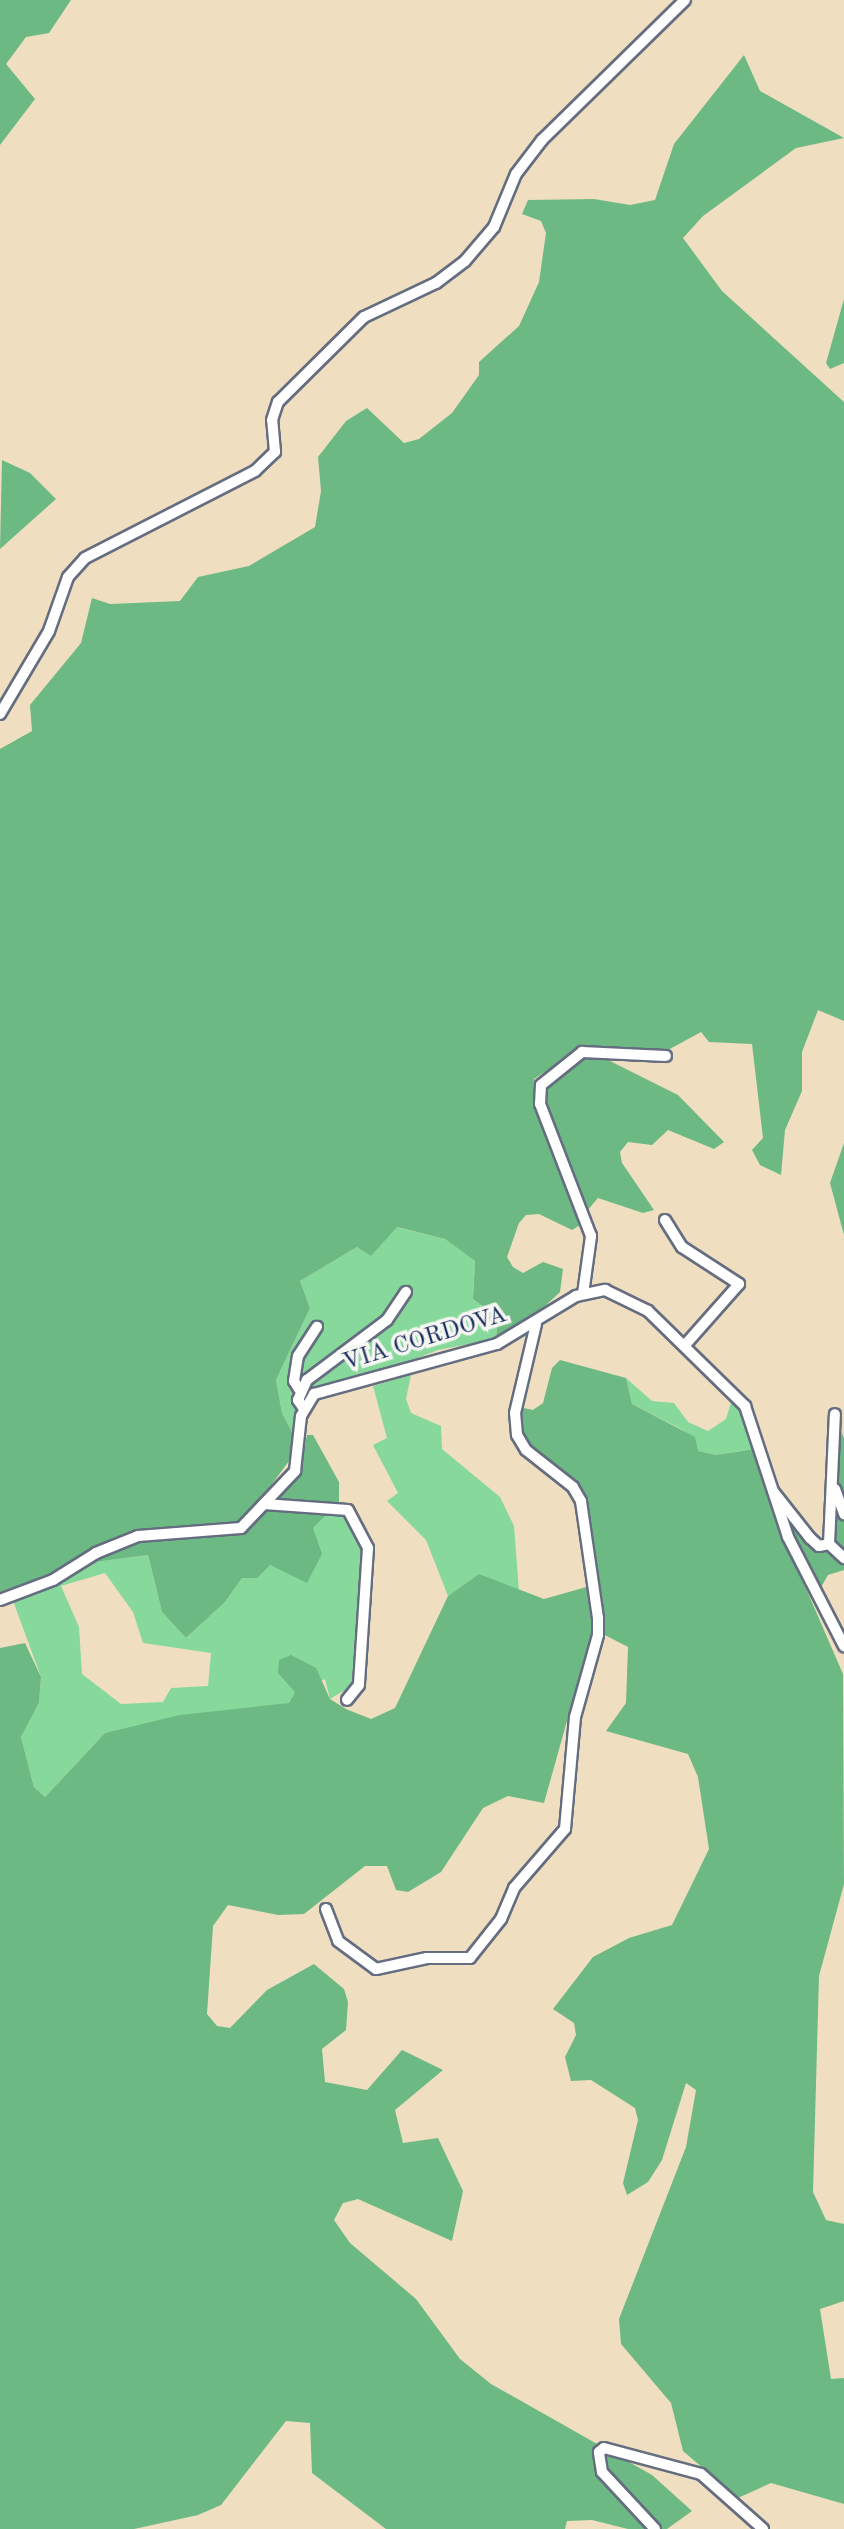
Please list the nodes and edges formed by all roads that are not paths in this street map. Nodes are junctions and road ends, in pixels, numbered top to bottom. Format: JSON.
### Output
{"nodes":[{"id":1,"x":685,"y":0,"type":"edge"},
{"id":2,"x":0,"y":714,"type":"edge"},
{"id":3,"x":666,"y":1056,"type":"dead end"},
{"id":4,"x":665,"y":1220,"type":"dead end"},
{"id":5,"x":406,"y":1292,"type":"dead end"},
{"id":6,"x":583,"y":1294,"type":"junction"},
{"id":7,"x":536,"y":1324,"type":"junction"},
{"id":8,"x":317,"y":1327,"type":"dead end"},
{"id":9,"x":686,"y":1344,"type":"junction"},
{"id":10,"x":299,"y":1389,"type":"junction"},
{"id":11,"x":304,"y":1409,"type":"junction"},
{"id":12,"x":835,"y":1414,"type":"dead end"},
{"id":13,"x":833,"y":1484,"type":"junction"},
{"id":14,"x":771,"y":1490,"type":"junction"},
{"id":15,"x":264,"y":1504,"type":"junction"},
{"id":16,"x":844,"y":1514,"type":"edge"},
{"id":17,"x":829,"y":1544,"type":"junction"},
{"id":18,"x":844,"y":1558,"type":"edge"},
{"id":19,"x":0,"y":1600,"type":"edge"},
{"id":20,"x":844,"y":1646,"type":"edge"},
{"id":21,"x":347,"y":1700,"type":"dead end"},
{"id":22,"x":326,"y":1909,"type":"dead end"},
{"id":23,"x":655,"y":2529,"type":"edge"},
{"id":24,"x":763,"y":2529,"type":"edge"}],
"edges":[{"from":1,"to":2,"type":"street"},
{"from":3,"to":6,"type":"street"},
{"from":4,"to":9,"type":"street"},
{"from":5,"to":10,"type":"street"},
{"from":6,"to":7,"type":"street","name":"VIA CORDOVA"},
{"from":6,"to":9,"type":"street"},
{"from":7,"to":11,"type":"street","name":"VIA CORDOVA"},
{"from":7,"to":22,"type":"street"},
{"from":8,"to":10,"type":"street"},
{"from":9,"to":14,"type":"street"},
{"from":10,"to":11,"type":"street"},
{"from":11,"to":15,"type":"street"},
{"from":12,"to":13,"type":"street"},
{"from":13,"to":16,"type":"street"},
{"from":13,"to":17,"type":"street"},
{"from":14,"to":17,"type":"street"},
{"from":14,"to":20,"type":"street"},
{"from":15,"to":19,"type":"street"},
{"from":15,"to":21,"type":"street"},
{"from":17,"to":18,"type":"street"},
{"from":23,"to":24,"type":"street"}]}
